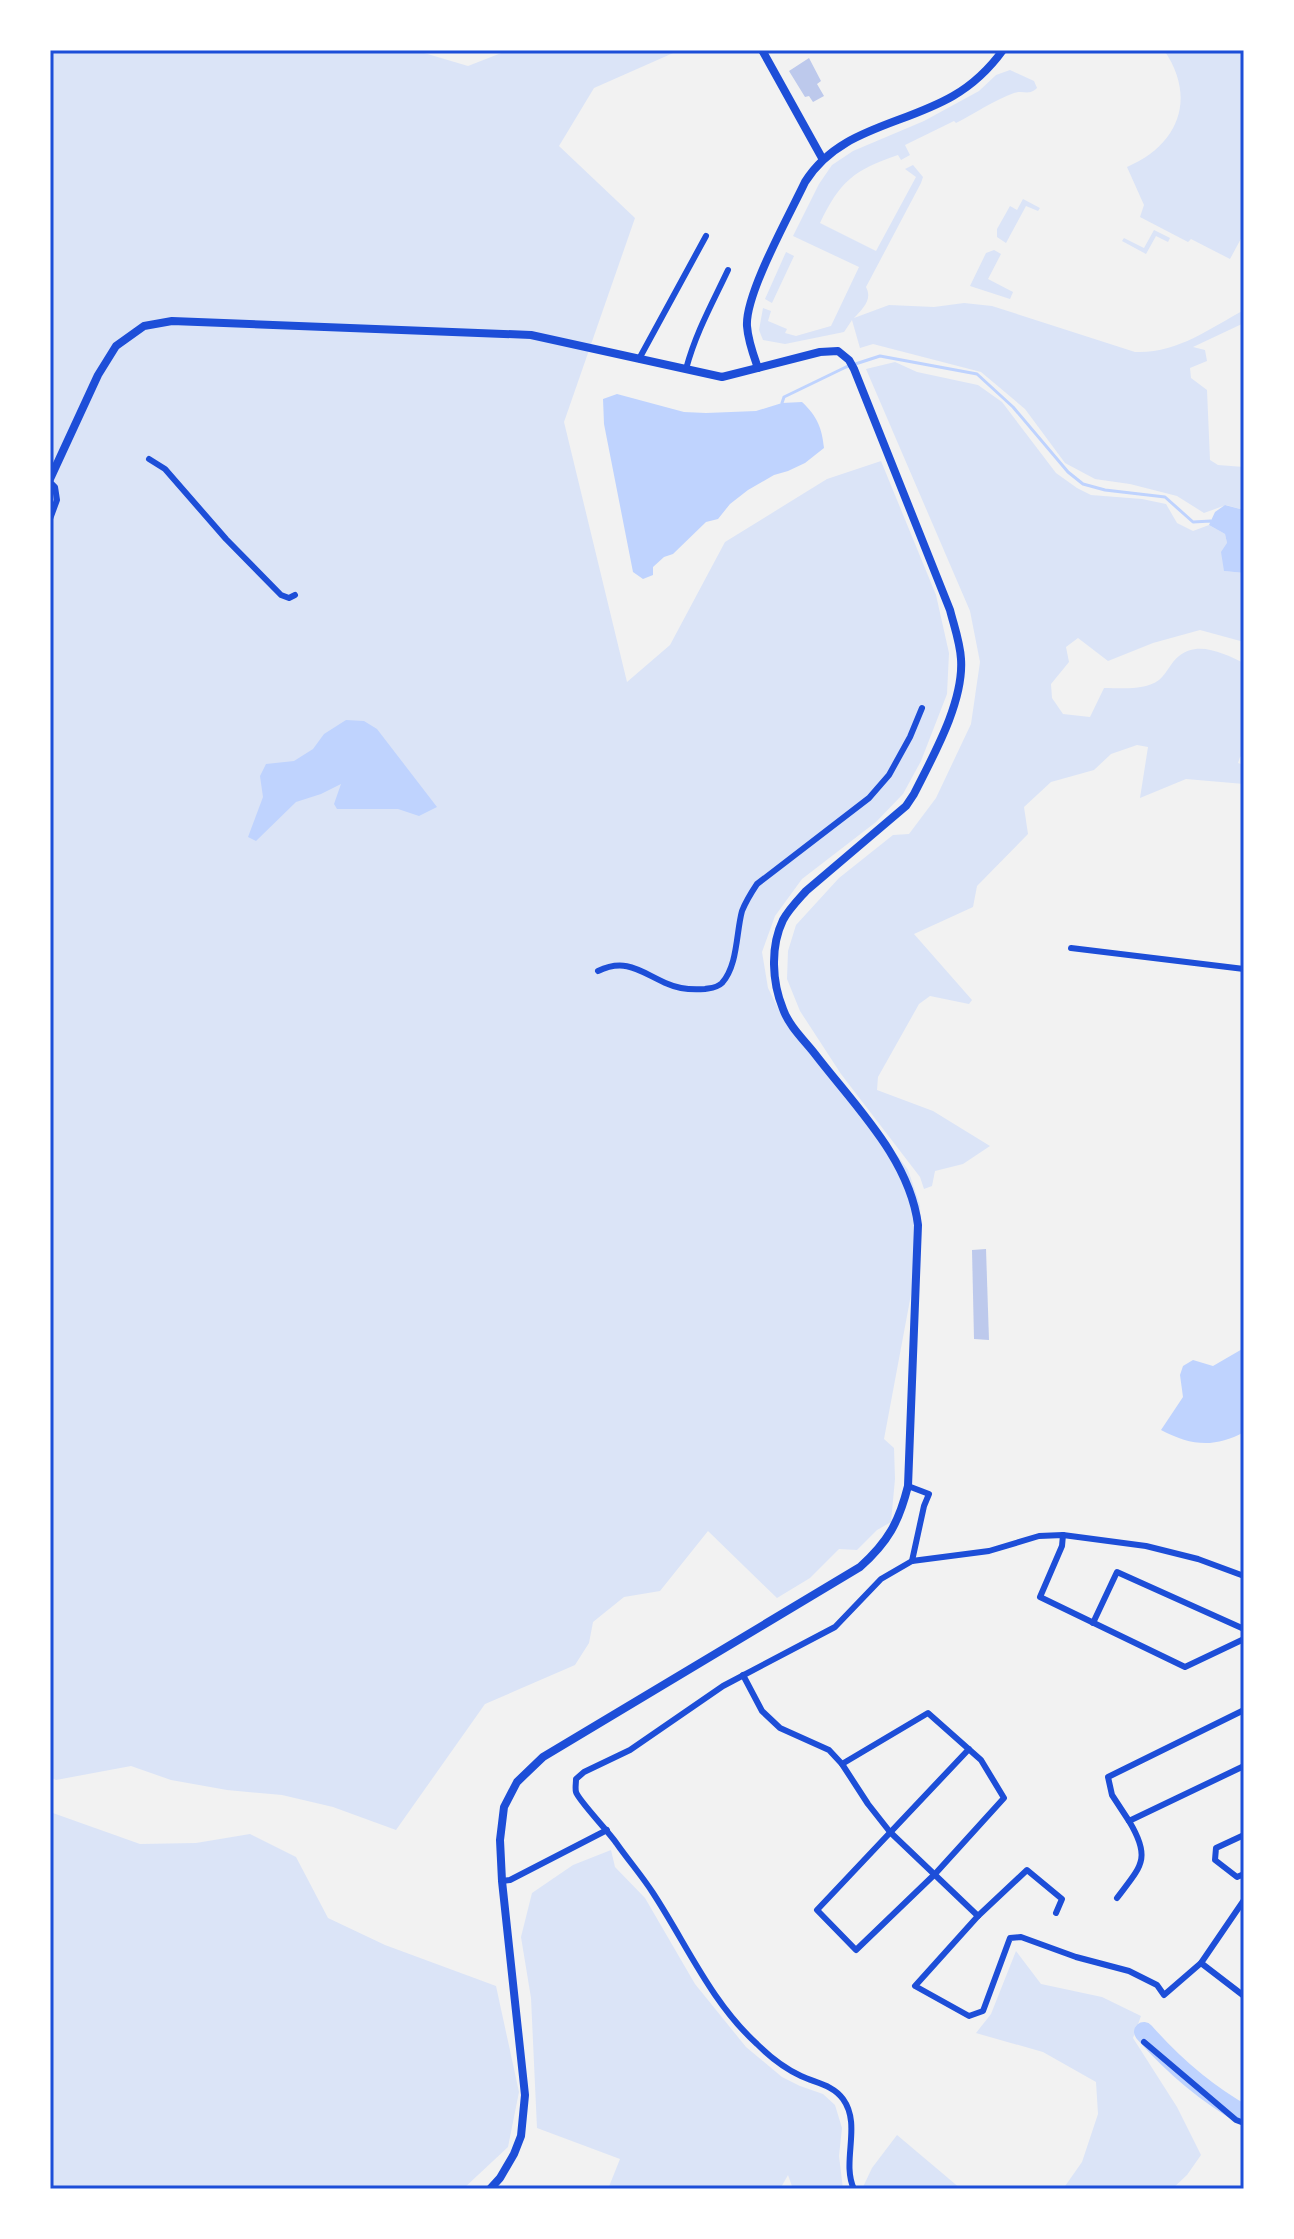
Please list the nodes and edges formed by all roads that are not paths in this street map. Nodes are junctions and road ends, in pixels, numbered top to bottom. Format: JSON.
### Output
{"nodes":[{"id":1,"x":762,"y":50,"type":"edge"},
{"id":2,"x":1003,"y":50,"type":"edge"},
{"id":3,"x":822,"y":158,"type":"junction"},
{"id":4,"x":706,"y":236,"type":"dead end"},
{"id":5,"x":728,"y":270,"type":"dead end"},
{"id":6,"x":639,"y":359,"type":"junction"},
{"id":7,"x":758,"y":368,"type":"junction"},
{"id":8,"x":686,"y":369,"type":"junction"},
{"id":9,"x":149,"y":459,"type":"dead end"},
{"id":10,"x":50,"y":480,"type":"edge"},
{"id":11,"x":50,"y":519,"type":"edge"},
{"id":12,"x":295,"y":595,"type":"dead end"},
{"id":13,"x":922,"y":708,"type":"dead end"},
{"id":14,"x":1071,"y":948,"type":"dead end"},
{"id":15,"x":1244,"y":969,"type":"edge"},
{"id":16,"x":598,"y":971,"type":"dead end"},
{"id":17,"x":908,"y":1486,"type":"junction"},
{"id":18,"x":1063,"y":1535,"type":"junction"},
{"id":19,"x":912,"y":1561,"type":"junction"},
{"id":20,"x":1244,"y":1576,"type":"edge"},
{"id":21,"x":1093,"y":1623,"type":"junction"},
{"id":22,"x":1244,"y":1629,"type":"edge"},
{"id":23,"x":1244,"y":1639,"type":"edge"},
{"id":24,"x":743,"y":1675,"type":"junction"},
{"id":25,"x":1244,"y":1710,"type":"edge"},
{"id":26,"x":969,"y":1749,"type":"junction"},
{"id":27,"x":842,"y":1764,"type":"junction"},
{"id":28,"x":1244,"y":1766,"type":"edge"},
{"id":29,"x":1129,"y":1821,"type":"junction"},
{"id":30,"x":607,"y":1830,"type":"junction"},
{"id":31,"x":890,"y":1832,"type":"junction"},
{"id":32,"x":1244,"y":1835,"type":"edge"},
{"id":33,"x":935,"y":1874,"type":"junction"},
{"id":34,"x":1244,"y":1874,"type":"edge"},
{"id":35,"x":502,"y":1881,"type":"junction"},
{"id":36,"x":1117,"y":1898,"type":"dead end"},
{"id":37,"x":1244,"y":1900,"type":"edge"},
{"id":38,"x":1056,"y":1913,"type":"dead end"},
{"id":39,"x":978,"y":1916,"type":"junction"},
{"id":40,"x":1201,"y":1963,"type":"junction"},
{"id":41,"x":1244,"y":1996,"type":"edge"},
{"id":42,"x":1144,"y":2042,"type":"dead end"},
{"id":43,"x":1244,"y":2123,"type":"edge"},
{"id":44,"x":490,"y":2189,"type":"edge"},
{"id":45,"x":854,"y":2189,"type":"edge"}],
"edges":[{"from":1,"to":3,"type":"street"},
{"from":2,"to":3,"type":"street"},
{"from":3,"to":7,"type":"street"},
{"from":4,"to":6,"type":"street"},
{"from":5,"to":8,"type":"street"},
{"from":6,"to":8,"type":"street"},
{"from":6,"to":10,"type":"street"},
{"from":7,"to":8,"type":"street"},
{"from":7,"to":17,"type":"street"},
{"from":9,"to":12,"type":"street"},
{"from":10,"to":11,"type":"street"},
{"from":13,"to":16,"type":"street"},
{"from":14,"to":15,"type":"street"},
{"from":17,"to":19,"type":"street"},
{"from":17,"to":35,"type":"street"},
{"from":18,"to":19,"type":"street"},
{"from":18,"to":20,"type":"street"},
{"from":18,"to":21,"type":"street"},
{"from":19,"to":24,"type":"street"},
{"from":21,"to":22,"type":"street"},
{"from":21,"to":23,"type":"street"},
{"from":24,"to":27,"type":"street"},
{"from":24,"to":30,"type":"street"},
{"from":25,"to":29,"type":"street"},
{"from":26,"to":27,"type":"street"},
{"from":26,"to":31,"type":"street"},
{"from":26,"to":33,"type":"street"},
{"from":27,"to":31,"type":"street"},
{"from":28,"to":29,"type":"street"},
{"from":29,"to":36,"type":"street"},
{"from":30,"to":35,"type":"street"},
{"from":30,"to":45,"type":"street"},
{"from":31,"to":33,"type":"street"},
{"from":31,"to":33,"type":"street"},
{"from":32,"to":34,"type":"street"},
{"from":33,"to":39,"type":"street"},
{"from":35,"to":44,"type":"street"},
{"from":37,"to":40,"type":"street"},
{"from":38,"to":39,"type":"street"},
{"from":39,"to":40,"type":"street"},
{"from":40,"to":41,"type":"street"},
{"from":42,"to":43,"type":"street"}]}
